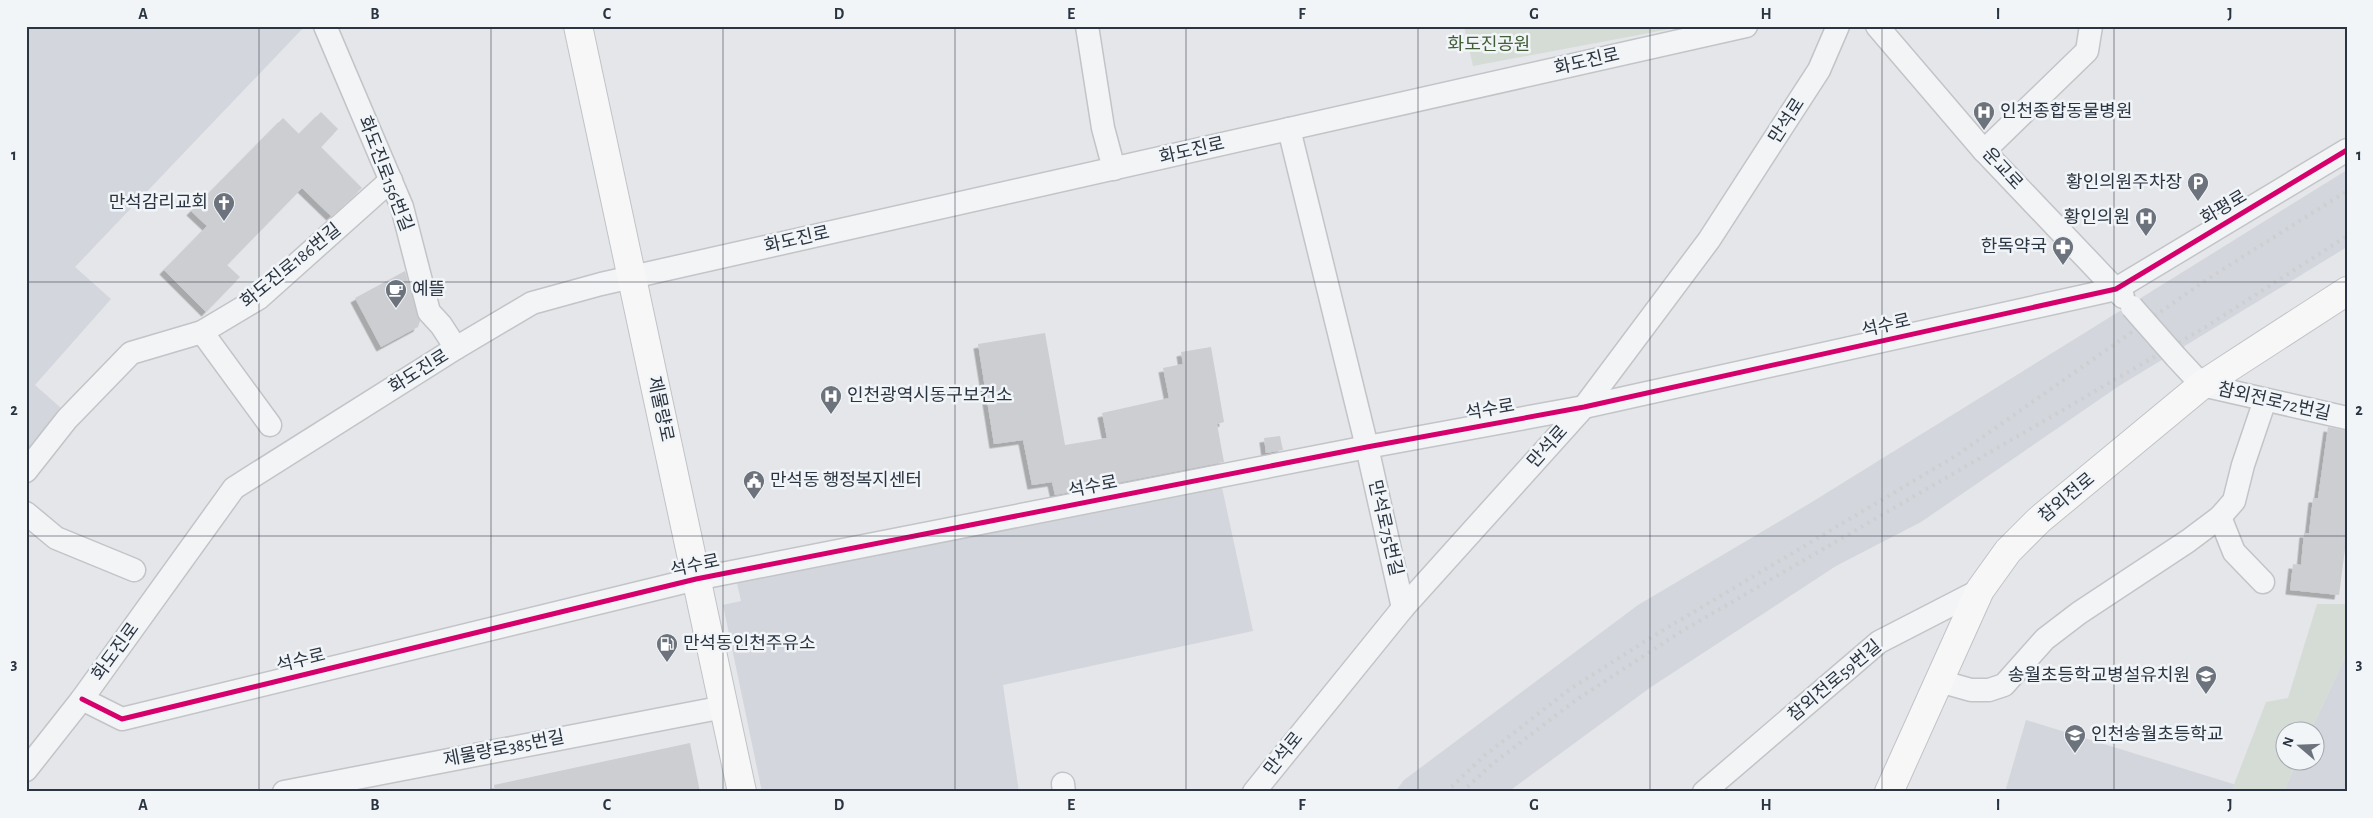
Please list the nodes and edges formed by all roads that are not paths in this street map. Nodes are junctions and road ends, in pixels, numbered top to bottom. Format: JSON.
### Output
{"nodes":[{"id":1,"x":325,"y":26,"type":"edge"},
{"id":2,"x":578,"y":26,"type":"edge"},
{"id":3,"x":1087,"y":26,"type":"edge"},
{"id":4,"x":1746,"y":26,"type":"edge"},
{"id":5,"x":1838,"y":26,"type":"edge"},
{"id":6,"x":1877,"y":26,"type":"edge"},
{"id":7,"x":2091,"y":26,"type":"edge"},
{"id":8,"x":1290,"y":129,"type":"junction"},
{"id":9,"x":2347,"y":150,"type":"edge"},
{"id":10,"x":1984,"y":151,"type":"junction"},
{"id":11,"x":1114,"y":169,"type":"junction"},
{"id":12,"x":391,"y":180,"type":"junction"},
{"id":13,"x":632,"y":277,"type":"junction"},
{"id":14,"x":2116,"y":289,"type":"junction"},
{"id":15,"x":2347,"y":291,"type":"edge"},
{"id":16,"x":202,"y":332,"type":"junction"},
{"id":17,"x":456,"y":348,"type":"junction"},
{"id":18,"x":2202,"y":385,"type":"junction"},
{"id":19,"x":2265,"y":400,"type":"junction"},
{"id":20,"x":1584,"y":407,"type":"junction"},
{"id":21,"x":2347,"y":418,"type":"edge"},
{"id":22,"x":270,"y":425,"type":"dead end"},
{"id":23,"x":1367,"y":447,"type":"junction"},
{"id":24,"x":26,"y":471,"type":"edge"},
{"id":25,"x":26,"y":513,"type":"edge"},
{"id":26,"x":2220,"y":517,"type":"junction"},
{"id":27,"x":134,"y":570,"type":"dead end"},
{"id":28,"x":696,"y":579,"type":"junction"},
{"id":29,"x":2263,"y":582,"type":"dead end"},
{"id":30,"x":1980,"y":590,"type":"junction"},
{"id":31,"x":1403,"y":608,"type":"junction"},
{"id":32,"x":1939,"y":681,"type":"junction"},
{"id":33,"x":82,"y":698,"type":"junction"},
{"id":34,"x":724,"y":707,"type":"junction"},
{"id":35,"x":26,"y":770,"type":"edge"},
{"id":36,"x":284,"y":792,"type":"edge"},
{"id":37,"x":742,"y":792,"type":"edge"},
{"id":38,"x":1254,"y":792,"type":"edge"},
{"id":39,"x":1704,"y":792,"type":"edge"},
{"id":40,"x":1889,"y":792,"type":"edge"}],
"edges":[{"from":1,"to":12,"type":"street","name":"화도진로156번길"},
{"from":2,"to":13,"type":"main road","name":"제물량로"},
{"from":3,"to":11,"type":"street"},
{"from":4,"to":8,"type":"street","name":"화도진로"},
{"from":5,"to":20,"type":"street","name":"만석로"},
{"from":6,"to":10,"type":"street","name":"운교로"},
{"from":7,"to":10,"type":"street"},
{"from":8,"to":11,"type":"street","name":"화도진로"},
{"from":8,"to":23,"type":"street","name":"만석로75번길"},
{"from":9,"to":14,"type":"street","name":"화평로"},
{"from":10,"to":14,"type":"street","name":"운교로"},
{"from":11,"to":13,"type":"street","name":"화도진로"},
{"from":12,"to":16,"type":"street","name":"화도진로186번길"},
{"from":12,"to":17,"type":"street","name":"화도진로156번길"},
{"from":13,"to":17,"type":"street","name":"화도진로"},
{"from":13,"to":28,"type":"main road","name":"제물량로"},
{"from":14,"to":18,"type":"street","name":"운교로","bridge":true},
{"from":14,"to":20,"type":"street","name":"석수로"},
{"from":15,"to":18,"type":"main road","name":"참외전로"},
{"from":16,"to":22,"type":"street"},
{"from":16,"to":24,"type":"street","name":"화도진로186번길"},
{"from":17,"to":33,"type":"street","name":"화도진로"},
{"from":18,"to":19,"type":"street","name":"참외전로72번길"},
{"from":18,"to":30,"type":"main road","name":"참외전로"},
{"from":19,"to":21,"type":"street","name":"참외전로72번길"},
{"from":19,"to":26,"type":"street"},
{"from":20,"to":23,"type":"street","name":"석수로"},
{"from":20,"to":31,"type":"street","name":"만석로"},
{"from":23,"to":28,"type":"street","name":"석수로"},
{"from":23,"to":31,"type":"street","name":"만석로75번길"},
{"from":25,"to":27,"type":"street"},
{"from":26,"to":29,"type":"street"},
{"from":26,"to":32,"type":"street"},
{"from":28,"to":33,"type":"street","name":"석수로"},
{"from":28,"to":34,"type":"main road","name":"제물량로"},
{"from":30,"to":32,"type":"main road","name":"참외전로"},
{"from":30,"to":39,"type":"street","name":"참외전로59번길"},
{"from":31,"to":38,"type":"street","name":"만석로"},
{"from":32,"to":40,"type":"main road","name":"참외전로"},
{"from":33,"to":35,"type":"street","name":"화도진로"},
{"from":34,"to":36,"type":"street","name":"제물량로385번길"},
{"from":34,"to":37,"type":"main road","name":"제물량로"}]}
